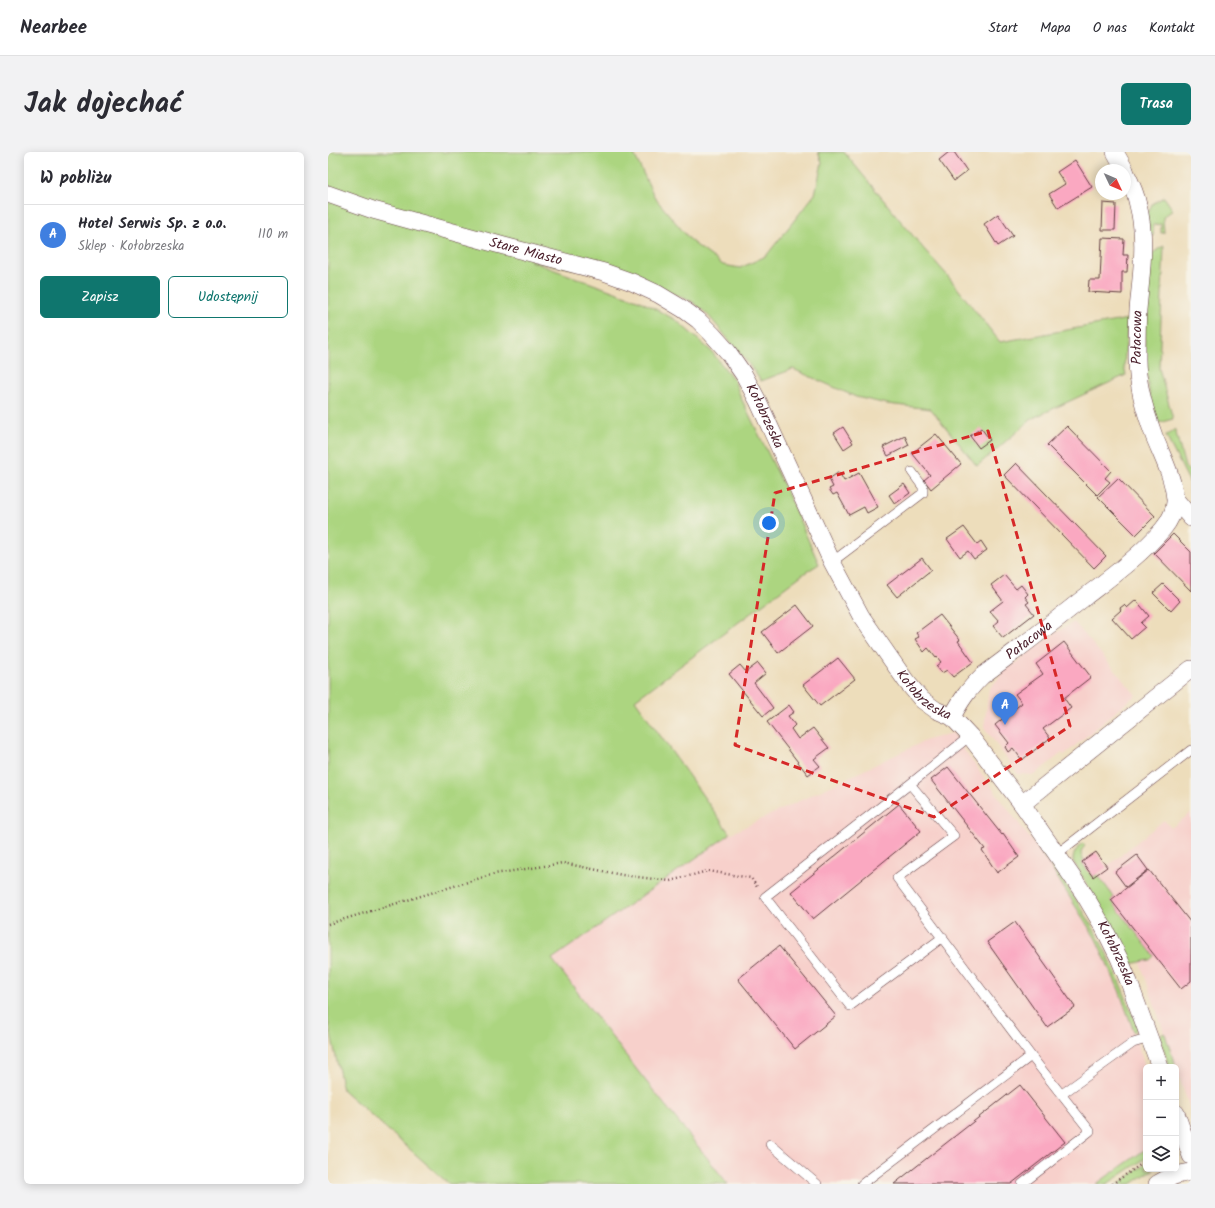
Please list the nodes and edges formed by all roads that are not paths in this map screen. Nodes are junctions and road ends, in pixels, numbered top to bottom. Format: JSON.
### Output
{"nodes":[{"id":1,"x":1115,"y":152,"type":"edge"},
{"id":2,"x":1122,"y":164,"type":"edge"},
{"id":3,"x":1131,"y":184,"type":"edge"},
{"id":4,"x":328,"y":194,"type":"edge"},
{"id":5,"x":712,"y":334,"type":"joint"},
{"id":6,"x":912,"y":472,"type":"dead end"},
{"id":7,"x":1176,"y":500,"type":"junction"},
{"id":8,"x":1191,"y":518,"type":"edge"},
{"id":9,"x":832,"y":562,"type":"junction"},
{"id":10,"x":1191,"y":669,"type":"edge"},
{"id":11,"x":952,"y":717,"type":"junction"},
{"id":12,"x":970,"y":736,"type":"junction"},
{"id":13,"x":1191,"y":750,"type":"edge"},
{"id":14,"x":910,"y":784,"type":"junction"},
{"id":15,"x":1022,"y":804,"type":"junction"},
{"id":16,"x":1057,"y":854,"type":"junction"},
{"id":17,"x":943,"y":937,"type":"junction"},
{"id":18,"x":1150,"y":1038,"type":"junction"},
{"id":19,"x":1032,"y":1056,"type":"junction"},
{"id":20,"x":1159,"y":1064,"type":"edge"},
{"id":21,"x":1062,"y":1094,"type":"junction"},
{"id":22,"x":1179,"y":1122,"type":"edge"},
{"id":23,"x":770,"y":1144,"type":"dead end"},
{"id":24,"x":1191,"y":1156,"type":"edge"},
{"id":25,"x":1191,"y":1172,"type":"edge"},
{"id":26,"x":817,"y":1184,"type":"edge"},
{"id":27,"x":862,"y":1184,"type":"edge"},
{"id":28,"x":1022,"y":1184,"type":"edge"},
{"id":29,"x":1157,"y":1184,"type":"edge"}],
"edges":[{"from":1,"to":2,"type":"street","name":"Pałacowa"},
{"from":3,"to":7,"type":"street","name":"Pałacowa"},
{"from":4,"to":5,"type":"street","name":"Stare Miasto"},
{"from":5,"to":9,"type":"street","name":"Kołobrzeska"},
{"from":6,"to":9,"type":"lane"},
{"from":7,"to":8,"type":"street","name":"Pałacowa"},
{"from":7,"to":11,"type":"street","name":"Pałacowa"},
{"from":9,"to":11,"type":"street","name":"Kołobrzeska"},
{"from":10,"to":15,"type":"street"},
{"from":11,"to":12,"type":"street","name":"Kołobrzeska"},
{"from":12,"to":14,"type":"lane"},
{"from":12,"to":15,"type":"street","name":"Kołobrzeska"},
{"from":13,"to":16,"type":"lane"},
{"from":14,"to":17,"type":"lane"},
{"from":14,"to":17,"type":"lane"},
{"from":15,"to":16,"type":"street","name":"Kołobrzeska"},
{"from":16,"to":18,"type":"street","name":"Kołobrzeska"},
{"from":17,"to":19,"type":"lane"},
{"from":18,"to":20,"type":"street","name":"Kołobrzeska"},
{"from":18,"to":21,"type":"lane"},
{"from":19,"to":21,"type":"lane"},
{"from":19,"to":27,"type":"lane"},
{"from":21,"to":28,"type":"lane"},
{"from":22,"to":24,"type":"street"},
{"from":23,"to":26,"type":"lane"},
{"from":25,"to":29,"type":"street"}]}
